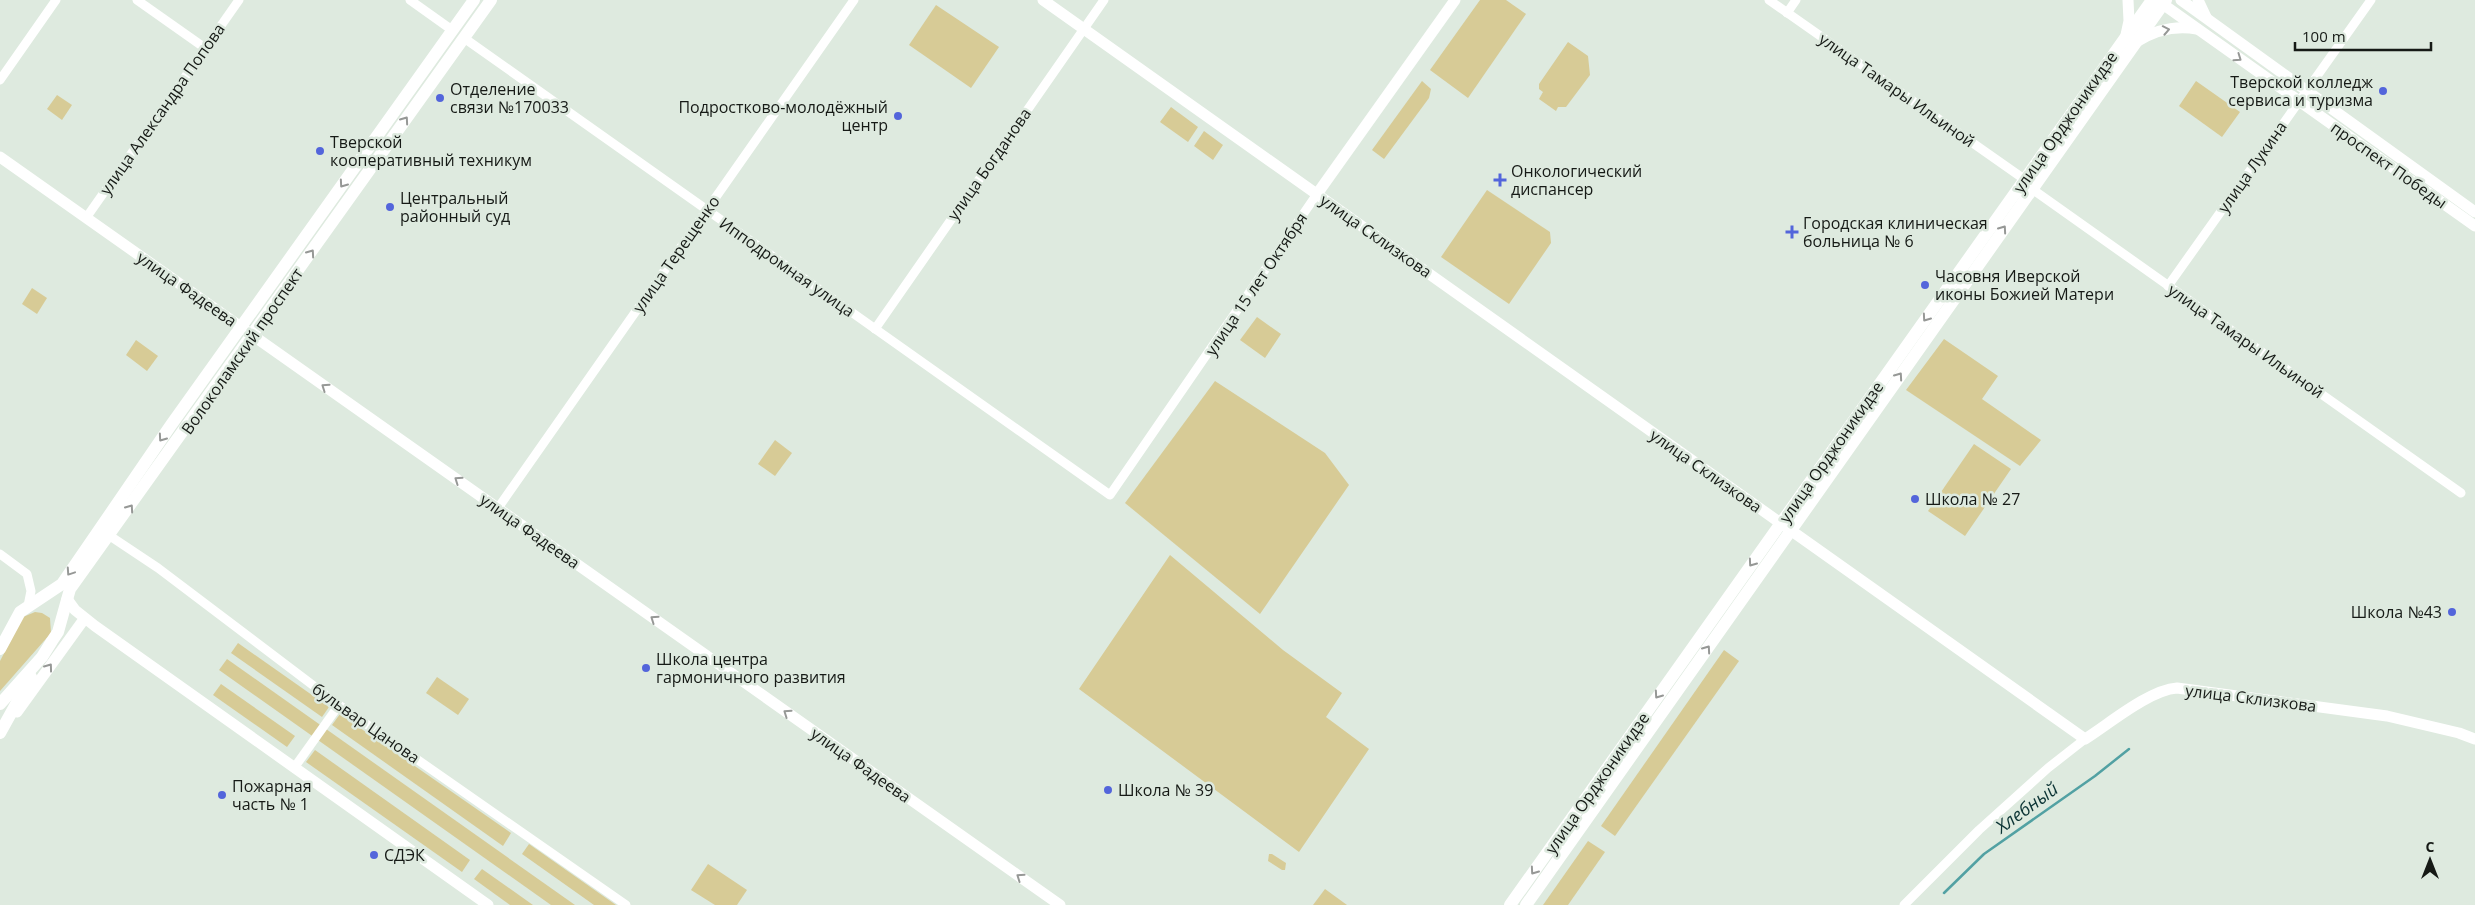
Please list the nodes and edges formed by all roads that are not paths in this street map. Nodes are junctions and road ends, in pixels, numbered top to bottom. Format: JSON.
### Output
{"nodes":[{"id":1,"x":56,"y":0,"type":"edge"},
{"id":2,"x":137,"y":0,"type":"edge"},
{"id":3,"x":239,"y":0,"type":"edge"},
{"id":4,"x":410,"y":0,"type":"edge"},
{"id":5,"x":474,"y":0,"type":"edge"},
{"id":6,"x":491,"y":0,"type":"edge"},
{"id":7,"x":854,"y":0,"type":"edge"},
{"id":8,"x":1043,"y":0,"type":"edge"},
{"id":9,"x":1104,"y":0,"type":"edge"},
{"id":10,"x":1455,"y":0,"type":"edge"},
{"id":11,"x":1770,"y":0,"type":"edge"},
{"id":12,"x":1796,"y":0,"type":"edge"},
{"id":13,"x":2128,"y":0,"type":"edge"},
{"id":14,"x":2182,"y":0,"type":"edge"},
{"id":15,"x":2198,"y":0,"type":"edge"},
{"id":16,"x":2371,"y":0,"type":"edge"},
{"id":17,"x":2159,"y":1,"type":"edge"},
{"id":18,"x":1788,"y":13,"type":"junction"},
{"id":19,"x":2207,"y":18,"type":"junction"},
{"id":20,"x":1084,"y":29,"type":"junction"},
{"id":21,"x":452,"y":30,"type":"junction"},
{"id":22,"x":2199,"y":30,"type":"junction"},
{"id":23,"x":464,"y":38,"type":"junction"},
{"id":24,"x":2131,"y":39,"type":"junction"},
{"id":25,"x":205,"y":48,"type":"junction"},
{"id":26,"x":0,"y":80,"type":"edge"},
{"id":27,"x":2308,"y":90,"type":"junction"},
{"id":28,"x":2299,"y":101,"type":"junction"},
{"id":29,"x":0,"y":157,"type":"edge"},
{"id":30,"x":2028,"y":184,"type":"junction"},
{"id":31,"x":1317,"y":194,"type":"junction"},
{"id":32,"x":706,"y":210,"type":"junction"},
{"id":33,"x":2475,"y":212,"type":"edge"},
{"id":34,"x":86,"y":218,"type":"junction"},
{"id":35,"x":2475,"y":226,"type":"edge"},
{"id":36,"x":2168,"y":286,"type":"junction"},
{"id":37,"x":241,"y":327,"type":"junction"},
{"id":38,"x":875,"y":329,"type":"junction"},
{"id":39,"x":253,"y":335,"type":"junction"},
{"id":40,"x":2461,"y":493,"type":"dead end"},
{"id":41,"x":1110,"y":495,"type":"joint"},
{"id":42,"x":498,"y":508,"type":"junction"},
{"id":43,"x":1785,"y":527,"type":"junction"},
{"id":44,"x":110,"y":536,"type":"junction"},
{"id":45,"x":0,"y":554,"type":"edge"},
{"id":46,"x":67,"y":599,"type":"junction"},
{"id":47,"x":28,"y":606,"type":"junction"},
{"id":48,"x":82,"y":622,"type":"junction"},
{"id":49,"x":95,"y":626,"type":"junction"},
{"id":50,"x":4,"y":638,"type":"edge"},
{"id":51,"x":0,"y":649,"type":"edge"},
{"id":52,"x":42,"y":657,"type":"junction"},
{"id":53,"x":0,"y":704,"type":"edge"},
{"id":54,"x":339,"y":705,"type":"junction"},
{"id":55,"x":0,"y":734,"type":"edge"},
{"id":56,"x":2475,"y":739,"type":"edge"},
{"id":57,"x":2085,"y":740,"type":"junction"},
{"id":58,"x":294,"y":768,"type":"junction"},
{"id":59,"x":488,"y":905,"type":"edge"},
{"id":60,"x":626,"y":905,"type":"edge"},
{"id":61,"x":1060,"y":905,"type":"edge"},
{"id":62,"x":1510,"y":905,"type":"edge"},
{"id":63,"x":1526,"y":905,"type":"edge"},
{"id":64,"x":1904,"y":905,"type":"edge"}],
"edges":[{"from":1,"to":26,"type":"street"},
{"from":2,"to":25,"type":"street"},
{"from":3,"to":25,"type":"street","name":"улица Александра Попова"},
{"from":4,"to":21,"type":"street"},
{"from":5,"to":21,"type":"main road","name":"Волоколамский проспект"},
{"from":6,"to":23,"type":"main road","name":"Волоколамский проспект"},
{"from":7,"to":32,"type":"street","name":"улица Терещенко"},
{"from":8,"to":20,"type":"street","name":"улица Склизкова"},
{"from":9,"to":20,"type":"street","name":"улица Богданова"},
{"from":10,"to":31,"type":"street","name":"улица 15 лет Октября"},
{"from":11,"to":18,"type":"street","name":"улица Тамары Ильиной"},
{"from":12,"to":18,"type":"street"},
{"from":13,"to":24,"type":"street"},
{"from":14,"to":19,"type":"street","name":"проспект Победы"},
{"from":15,"to":19,"type":"street"},
{"from":16,"to":27,"type":"street","name":"улица Лукина"},
{"from":17,"to":22,"type":"street","name":"проспект Победы"},
{"from":17,"to":24,"type":"main road","name":"улица Орджоникидзе"},
{"from":18,"to":30,"type":"street","name":"улица Тамары Ильиной"},
{"from":19,"to":27,"type":"street","name":"проспект Победы"},
{"from":20,"to":31,"type":"street","name":"улица Склизкова"},
{"from":20,"to":38,"type":"street","name":"улица Богданова"},
{"from":21,"to":37,"type":"main road","name":"Волоколамский проспект","one_way":true},
{"from":24,"to":22,"type":"street","one_way":true},
{"from":22,"to":28,"type":"street","name":"проспект Победы","one_way":true},
{"from":23,"to":32,"type":"street","name":"Ипподромная улица"},
{"from":39,"to":23,"type":"main road","name":"Волоколамский проспект","one_way":true},
{"from":24,"to":30,"type":"main road","name":"улица Орджоникидзе"},
{"from":25,"to":34,"type":"street","name":"улица Александра Попова"},
{"from":27,"to":28,"type":"street","name":"улица Лукина"},
{"from":27,"to":33,"type":"street","name":"проспект Победы"},
{"from":28,"to":35,"type":"street","name":"проспект Победы"},
{"from":28,"to":36,"type":"street","name":"улица Лукина"},
{"from":29,"to":34,"type":"street","name":"улица Фадеева"},
{"from":30,"to":36,"type":"street","name":"улица Тамары Ильиной"},
{"from":30,"to":43,"type":"main road","name":"улица Орджоникидзе"},
{"from":31,"to":41,"type":"street","name":"улица 15 лет Октября"},
{"from":31,"to":43,"type":"street","name":"улица Склизкова"},
{"from":32,"to":38,"type":"street","name":"Ипподромная улица"},
{"from":32,"to":42,"type":"street","name":"улица Терещенко"},
{"from":34,"to":37,"type":"street","name":"улица Фадеева"},
{"from":36,"to":40,"type":"street","name":"улица Тамары Ильиной"},
{"from":37,"to":39,"type":"street","name":"улица Фадеева"},
{"from":37,"to":47,"type":"main road","name":"Волоколамский проспект","one_way":true},
{"from":38,"to":41,"type":"street","name":"Ипподромная улица"},
{"from":42,"to":39,"type":"street","name":"улица Фадеева","one_way":true},
{"from":44,"to":39,"type":"main road","name":"Волоколамский проспект","one_way":true},
{"from":61,"to":42,"type":"street","name":"улица Фадеева","one_way":true},
{"from":43,"to":57,"type":"street","name":"улица Склизкова"},
{"from":43,"to":62,"type":"main road","name":"улица Орджоникидзе","one_way":true},
{"from":63,"to":43,"type":"main road","name":"улица Орджоникидзе","one_way":true},
{"from":44,"to":46,"type":"main road","name":"Волоколамский проспект"},
{"from":44,"to":54,"type":"street","name":"бульвар Цанова"},
{"from":45,"to":47,"type":"street"},
{"from":46,"to":49,"type":"street"},
{"from":46,"to":52,"type":"main road","name":"Волоколамский проспект"},
{"from":47,"to":50,"type":"main road","name":"Волоколамский проспект"},
{"from":48,"to":49,"type":"street"},
{"from":48,"to":52,"type":"street"},
{"from":55,"to":48,"type":"street","one_way":true},
{"from":49,"to":58,"type":"street"},
{"from":50,"to":51,"type":"main road","name":"Волоколамский проспект"},
{"from":52,"to":53,"type":"main road","name":"Волоколамский проспект"},
{"from":52,"to":55,"type":"main road"},
{"from":54,"to":58,"type":"street"},
{"from":54,"to":60,"type":"street","name":"бульвар Цанова"},
{"from":56,"to":57,"type":"street","name":"улица Склизкова"},
{"from":57,"to":64,"type":"street"},
{"from":58,"to":59,"type":"street"}]}
